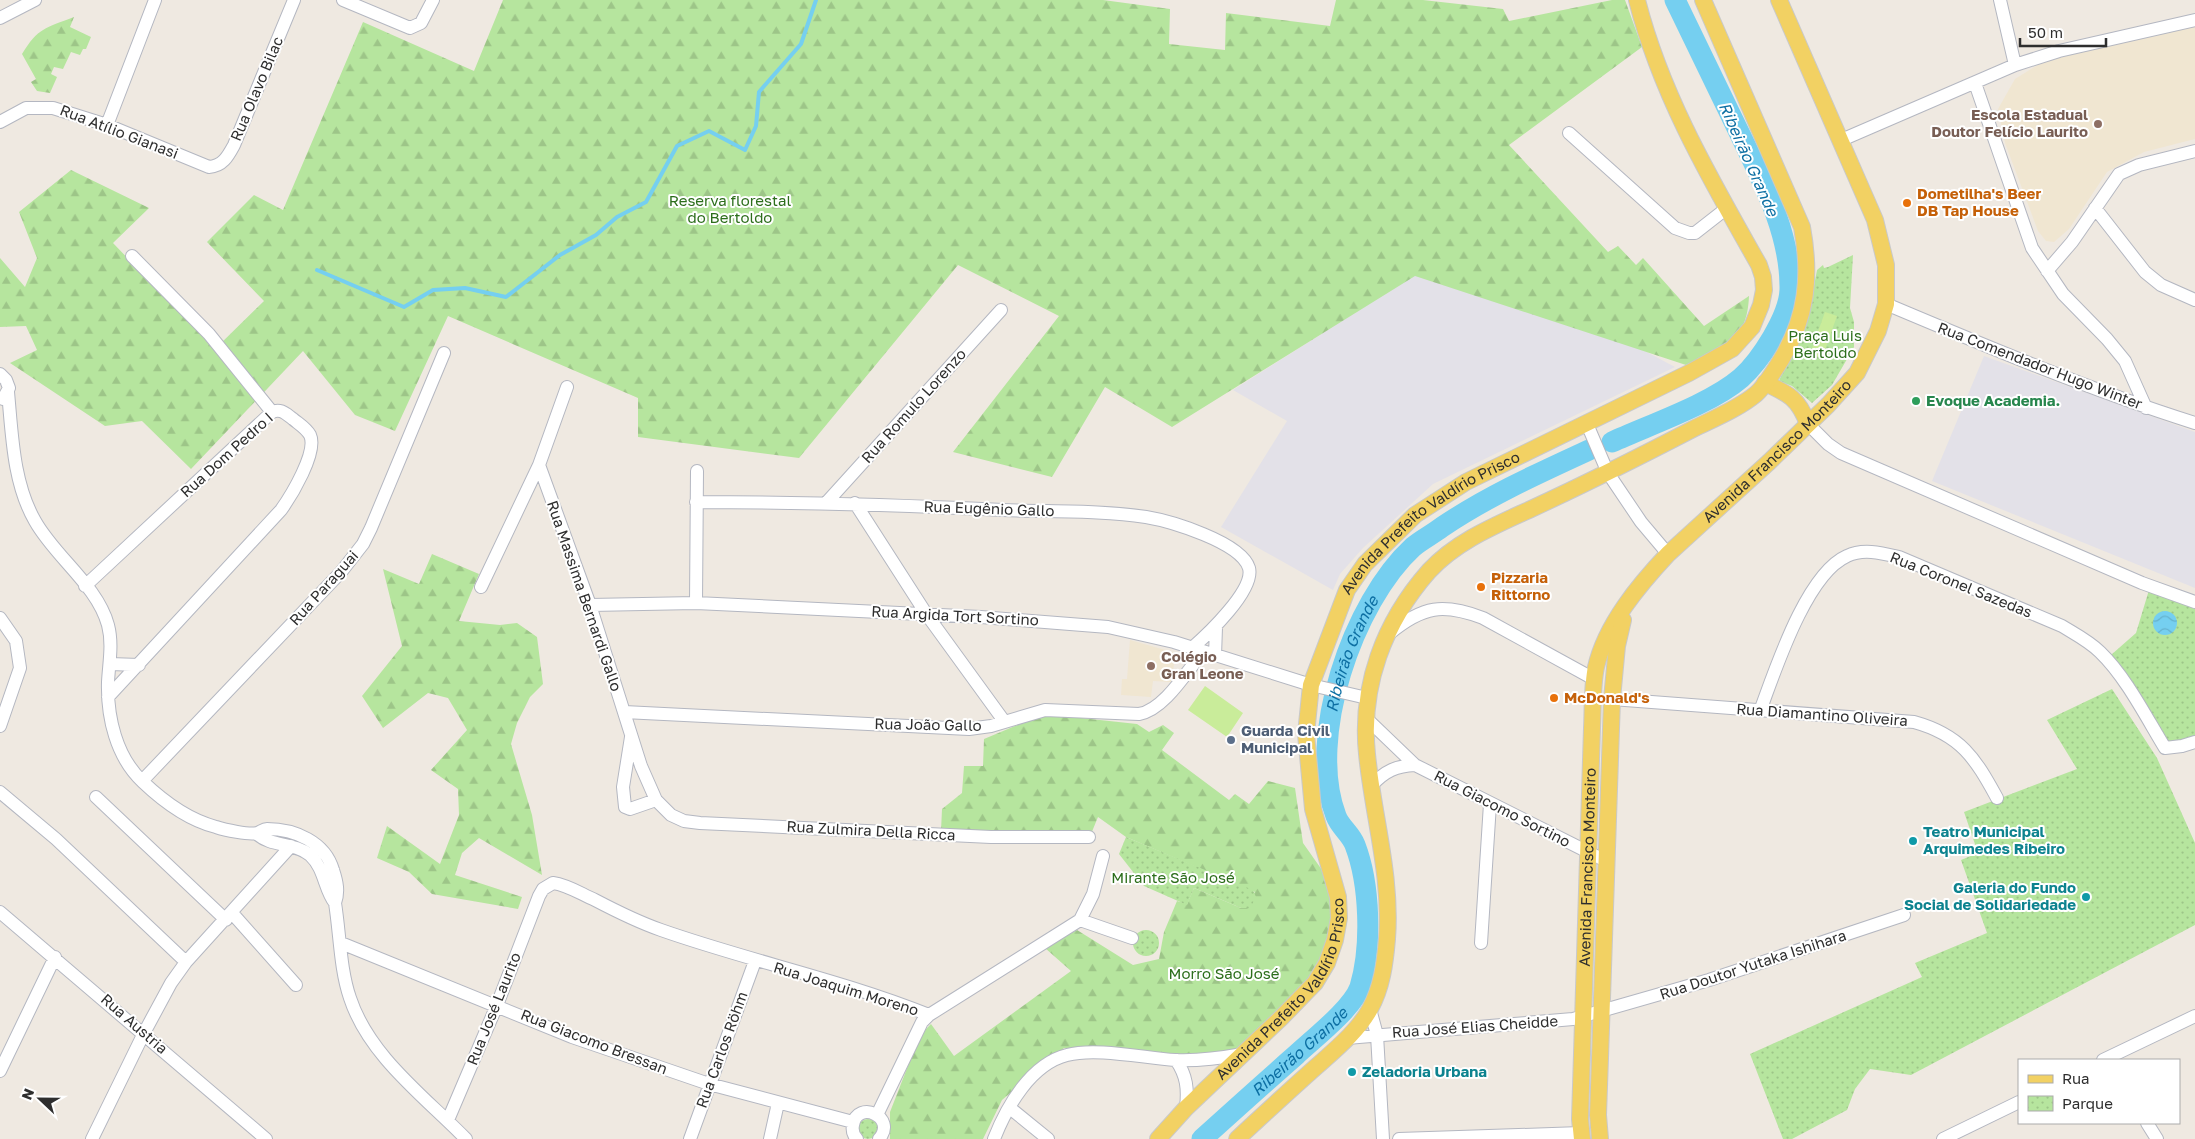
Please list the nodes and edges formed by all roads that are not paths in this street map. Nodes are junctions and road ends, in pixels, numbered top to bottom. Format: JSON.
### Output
{"nodes":[{"id":1,"x":35,"y":0,"type":"edge"},
{"id":2,"x":155,"y":0,"type":"edge"},
{"id":3,"x":294,"y":0,"type":"edge"},
{"id":4,"x":342,"y":0,"type":"edge"},
{"id":5,"x":433,"y":0,"type":"edge"},
{"id":6,"x":1637,"y":0,"type":"edge"},
{"id":7,"x":1704,"y":0,"type":"edge"},
{"id":8,"x":1779,"y":0,"type":"edge"},
{"id":9,"x":2000,"y":0,"type":"edge"},
{"id":10,"x":0,"y":18,"type":"edge"},
{"id":11,"x":2195,"y":20,"type":"edge"},
{"id":12,"x":2015,"y":65,"type":"junction"},
{"id":13,"x":1975,"y":83,"type":"junction"},
{"id":14,"x":0,"y":122,"type":"edge"},
{"id":15,"x":107,"y":125,"type":"junction"},
{"id":16,"x":1569,"y":133,"type":"dead end"},
{"id":17,"x":1839,"y":141,"type":"junction"},
{"id":18,"x":2195,"y":151,"type":"edge"},
{"id":19,"x":209,"y":167,"type":"joint"},
{"id":20,"x":1727,"y":208,"type":"junction"},
{"id":21,"x":2095,"y":208,"type":"junction"},
{"id":22,"x":132,"y":256,"type":"dead end"},
{"id":23,"x":2047,"y":271,"type":"junction"},
{"id":24,"x":2195,"y":300,"type":"edge"},
{"id":25,"x":1886,"y":304,"type":"junction"},
{"id":26,"x":1001,"y":310,"type":"dead end"},
{"id":27,"x":444,"y":353,"type":"dead end"},
{"id":28,"x":1,"y":374,"type":"edge"},
{"id":29,"x":1765,"y":383,"type":"junction"},
{"id":30,"x":567,"y":387,"type":"dead end"},
{"id":31,"x":4,"y":396,"type":"edge"},
{"id":32,"x":2146,"y":408,"type":"junction"},
{"id":33,"x":0,"y":412,"type":"edge"},
{"id":34,"x":272,"y":412,"type":"junction"},
{"id":35,"x":2195,"y":423,"type":"edge"},
{"id":36,"x":1588,"y":424,"type":"junction"},
{"id":37,"x":1808,"y":424,"type":"junction"},
{"id":38,"x":12,"y":433,"type":"junction"},
{"id":39,"x":538,"y":465,"type":"junction"},
{"id":40,"x":697,"y":471,"type":"dead end"},
{"id":41,"x":1608,"y":473,"type":"junction"},
{"id":42,"x":696,"y":502,"type":"junction"},
{"id":43,"x":827,"y":502,"type":"junction"},
{"id":44,"x":855,"y":503,"type":"junction"},
{"id":45,"x":1668,"y":554,"type":"junction"},
{"id":46,"x":1247,"y":585,"type":"joint"},
{"id":47,"x":85,"y":586,"type":"junction"},
{"id":48,"x":481,"y":587,"type":"dead end"},
{"id":49,"x":2195,"y":602,"type":"edge"},
{"id":50,"x":696,"y":603,"type":"junction"},
{"id":51,"x":1628,"y":603,"type":"junction"},
{"id":52,"x":590,"y":605,"type":"junction"},
{"id":53,"x":927,"y":615,"type":"junction"},
{"id":54,"x":0,"y":618,"type":"edge"},
{"id":55,"x":1216,"y":627,"type":"junction"},
{"id":56,"x":1385,"y":638,"type":"junction"},
{"id":57,"x":1203,"y":652,"type":"junction"},
{"id":58,"x":110,"y":664,"type":"junction"},
{"id":59,"x":139,"y":665,"type":"junction"},
{"id":60,"x":1594,"y":679,"type":"junction"},
{"id":61,"x":1319,"y":687,"type":"junction"},
{"id":62,"x":108,"y":697,"type":"junction"},
{"id":63,"x":1360,"y":697,"type":"junction"},
{"id":64,"x":1612,"y":698,"type":"junction"},
{"id":65,"x":1760,"y":711,"type":"junction"},
{"id":66,"x":624,"y":712,"type":"junction"},
{"id":67,"x":1366,"y":718,"type":"junction"},
{"id":68,"x":1004,"y":721,"type":"junction"},
{"id":69,"x":0,"y":726,"type":"edge"},
{"id":70,"x":631,"y":737,"type":"junction"},
{"id":71,"x":2195,"y":742,"type":"edge"},
{"id":72,"x":1415,"y":765,"type":"junction"},
{"id":73,"x":142,"y":781,"type":"junction"},
{"id":74,"x":1372,"y":785,"type":"junction"},
{"id":75,"x":0,"y":792,"type":"edge"},
{"id":76,"x":96,"y":797,"type":"dead end"},
{"id":77,"x":1997,"y":798,"type":"dead end"},
{"id":78,"x":658,"y":802,"type":"junction"},
{"id":79,"x":1490,"y":804,"type":"junction"},
{"id":80,"x":257,"y":834,"type":"junction"},
{"id":81,"x":1089,"y":837,"type":"dead end"},
{"id":82,"x":291,"y":846,"type":"junction"},
{"id":83,"x":1589,"y":854,"type":"junction"},
{"id":84,"x":1103,"y":856,"type":"dead end"},
{"id":85,"x":1608,"y":862,"type":"junction"},
{"id":86,"x":539,"y":896,"type":"joint"},
{"id":87,"x":336,"y":903,"type":"junction"},
{"id":88,"x":0,"y":912,"type":"edge"},
{"id":89,"x":1904,"y":915,"type":"dead end"},
{"id":90,"x":229,"y":917,"type":"junction"},
{"id":91,"x":1080,"y":920,"type":"junction"},
{"id":92,"x":1132,"y":938,"type":"dead end"},
{"id":93,"x":341,"y":943,"type":"junction"},
{"id":94,"x":1480,"y":944,"type":"dead end"},
{"id":95,"x":55,"y":957,"type":"junction"},
{"id":96,"x":755,"y":961,"type":"junction"},
{"id":97,"x":186,"y":962,"type":"junction"},
{"id":98,"x":296,"y":985,"type":"dead end"},
{"id":99,"x":497,"y":1005,"type":"junction"},
{"id":100,"x":1370,"y":1009,"type":"junction"},
{"id":101,"x":1601,"y":1011,"type":"junction"},
{"id":102,"x":929,"y":1015,"type":"junction"},
{"id":103,"x":2195,"y":1016,"type":"edge"},
{"id":104,"x":1582,"y":1017,"type":"junction"},
{"id":105,"x":144,"y":1033,"type":"junction"},
{"id":106,"x":1377,"y":1035,"type":"junction"},
{"id":107,"x":1354,"y":1037,"type":"junction"},
{"id":108,"x":1243,"y":1054,"type":"junction"},
{"id":109,"x":2108,"y":1059,"type":"edge"},
{"id":110,"x":1176,"y":1060,"type":"junction"},
{"id":111,"x":1378,"y":1069,"type":"junction"},
{"id":112,"x":0,"y":1071,"type":"edge"},
{"id":113,"x":709,"y":1084,"type":"junction"},
{"id":114,"x":2018,"y":1102,"type":"edge"},
{"id":115,"x":778,"y":1103,"type":"junction"},
{"id":116,"x":1010,"y":1108,"type":"junction"},
{"id":117,"x":1186,"y":1108,"type":"junction"},
{"id":118,"x":877,"y":1115,"type":"junction"},
{"id":119,"x":448,"y":1120,"type":"junction"},
{"id":120,"x":853,"y":1122,"type":"junction"},
{"id":121,"x":2148,"y":1124,"type":"edge"},
{"id":122,"x":1582,"y":1136,"type":"edge"},
{"id":123,"x":92,"y":1139,"type":"edge"},
{"id":124,"x":266,"y":1139,"type":"edge"},
{"id":125,"x":466,"y":1139,"type":"edge"},
{"id":126,"x":690,"y":1139,"type":"edge"},
{"id":127,"x":770,"y":1139,"type":"edge"},
{"id":128,"x":857,"y":1139,"type":"edge"},
{"id":129,"x":878,"y":1139,"type":"edge"},
{"id":130,"x":994,"y":1139,"type":"edge"},
{"id":131,"x":1048,"y":1139,"type":"edge"},
{"id":132,"x":1158,"y":1139,"type":"edge"},
{"id":133,"x":1237,"y":1139,"type":"edge"},
{"id":134,"x":1383,"y":1139,"type":"edge"},
{"id":135,"x":1399,"y":1139,"type":"edge"},
{"id":136,"x":1600,"y":1139,"type":"edge"},
{"id":137,"x":1943,"y":1139,"type":"edge"},
{"id":138,"x":2157,"y":1139,"type":"edge"}],
"edges":[{"from":1,"to":10,"type":"street"},
{"from":2,"to":15,"type":"street"},
{"from":3,"to":19,"type":"street","name":"Rua Olavo Bilac"},
{"from":4,"to":5,"type":"street"},
{"from":6,"to":20,"type":"main road","name":"Avenida Prefeito Valdírio Prisco"},
{"from":7,"to":29,"type":"main road","name":"Avenida Prefeito Valdírio Prisco"},
{"from":8,"to":17,"type":"main road","name":"Avenida Francisco Monteiro"},
{"from":9,"to":12,"type":"street"},
{"from":11,"to":12,"type":"street"},
{"from":12,"to":13,"type":"street"},
{"from":13,"to":17,"type":"street"},
{"from":13,"to":23,"type":"street"},
{"from":14,"to":15,"type":"street","name":"Rua Atílio Gianasi"},
{"from":15,"to":19,"type":"street","name":"Rua Atílio Gianasi"},
{"from":16,"to":20,"type":"street"},
{"from":17,"to":25,"type":"main road","name":"Avenida Francisco Monteiro"},
{"from":18,"to":21,"type":"street"},
{"from":20,"to":36,"type":"main road","name":"Avenida Prefeito Valdírio Prisco"},
{"from":21,"to":23,"type":"street"},
{"from":21,"to":24,"type":"street"},
{"from":22,"to":34,"type":"street"},
{"from":23,"to":32,"type":"street"},
{"from":25,"to":32,"type":"street","name":"Rua Comendador Hugo Winter"},
{"from":25,"to":37,"type":"main road","name":"Avenida Francisco Monteiro"},
{"from":26,"to":43,"type":"street","name":"Rua Romulo Lorenzo"},
{"from":27,"to":73,"type":"street","name":"Rua Paraguai"},
{"from":28,"to":31,"type":"street"},
{"from":29,"to":37,"type":"main road"},
{"from":29,"to":41,"type":"main road","name":"Avenida Prefeito Valdírio Prisco"},
{"from":30,"to":39,"type":"street"},
{"from":31,"to":38,"type":"street"},
{"from":32,"to":35,"type":"street","name":"Rua Comendador Hugo Winter"},
{"from":33,"to":38,"type":"street"},
{"from":34,"to":47,"type":"street","name":"Rua Dom Pedro I"},
{"from":34,"to":59,"type":"street","name":"Rua Dom Pedro I"},
{"from":36,"to":41,"type":"street"},
{"from":36,"to":61,"type":"main road","name":"Avenida Prefeito Valdírio Prisco"},
{"from":37,"to":45,"type":"main road","name":"Avenida Francisco Monteiro"},
{"from":37,"to":49,"type":"street"},
{"from":38,"to":47,"type":"street"},
{"from":39,"to":48,"type":"street"},
{"from":39,"to":52,"type":"street","name":"Rua Massima Bernardi Gallo"},
{"from":40,"to":42,"type":"street"},
{"from":41,"to":45,"type":"street"},
{"from":41,"to":56,"type":"main road","name":"Avenida Prefeito Valdírio Prisco"},
{"from":42,"to":43,"type":"street","name":"Rua Eugênio Gallo"},
{"from":42,"to":50,"type":"street"},
{"from":43,"to":44,"type":"street","name":"Rua Eugênio Gallo"},
{"from":44,"to":46,"type":"street","name":"Rua Eugênio Gallo"},
{"from":44,"to":53,"type":"street"},
{"from":45,"to":51,"type":"main road","name":"Avenida Francisco Monteiro"},
{"from":46,"to":55,"type":"street","name":"Rua João Gallo"},
{"from":47,"to":58,"type":"street"},
{"from":50,"to":52,"type":"street","name":"Rua Argida Tort Sortino"},
{"from":50,"to":53,"type":"street","name":"Rua Argida Tort Sortino"},
{"from":51,"to":60,"type":"main road","name":"Avenida Francisco Monteiro"},
{"from":51,"to":64,"type":"main road","name":"Avenida Francisco Monteiro"},
{"from":52,"to":66,"type":"street","name":"Rua Massima Bernardi Gallo"},
{"from":53,"to":57,"type":"street","name":"Rua Argida Tort Sortino"},
{"from":53,"to":68,"type":"street"},
{"from":54,"to":69,"type":"street"},
{"from":55,"to":57,"type":"street","name":"Rua João Gallo"},
{"from":55,"to":57,"type":"street"},
{"from":56,"to":60,"type":"street"},
{"from":56,"to":63,"type":"main road","name":"Avenida Prefeito Valdírio Prisco"},
{"from":57,"to":61,"type":"street","name":"Rua Argida Tort Sortino"},
{"from":57,"to":68,"type":"street","name":"Rua João Gallo"},
{"from":58,"to":59,"type":"street"},
{"from":58,"to":62,"type":"street"},
{"from":59,"to":62,"type":"street","name":"Rua Dom Pedro I"},
{"from":60,"to":83,"type":"main road","name":"Avenida Francisco Monteiro"},
{"from":61,"to":63,"type":"street","name":"Rua Argida Tort Sortino"},
{"from":61,"to":108,"type":"main road","name":"Avenida Prefeito Valdírio Prisco"},
{"from":62,"to":73,"type":"street"},
{"from":63,"to":67,"type":"main road","name":"Avenida Prefeito Valdírio Prisco"},
{"from":64,"to":65,"type":"street","name":"Rua Diamantino Oliveira"},
{"from":64,"to":85,"type":"main road","name":"Avenida Francisco Monteiro"},
{"from":65,"to":71,"type":"street","name":"Rua Coronel Sazedas"},
{"from":65,"to":77,"type":"street","name":"Rua Diamantino Oliveira"},
{"from":66,"to":68,"type":"street","name":"Rua João Gallo"},
{"from":66,"to":70,"type":"street","name":"Rua Massima Bernardi Gallo"},
{"from":67,"to":72,"type":"street","name":"Rua Giacomo Sortino"},
{"from":67,"to":74,"type":"main road","name":"Avenida Prefeito Valdírio Prisco"},
{"from":70,"to":78,"type":"street","name":"Rua Massima Bernardi Gallo"},
{"from":70,"to":78,"type":"street"},
{"from":72,"to":74,"type":"street"},
{"from":72,"to":79,"type":"street","name":"Rua Giacomo Sortino"},
{"from":73,"to":80,"type":"street"},
{"from":74,"to":100,"type":"main road","name":"Avenida Prefeito Valdírio Prisco"},
{"from":75,"to":97,"type":"street"},
{"from":76,"to":90,"type":"street"},
{"from":78,"to":81,"type":"street","name":"Rua Zulmira Della Ricca"},
{"from":79,"to":83,"type":"street","name":"Rua Giacomo Sortino"},
{"from":79,"to":94,"type":"street"},
{"from":80,"to":82,"type":"street"},
{"from":80,"to":87,"type":"street"},
{"from":82,"to":87,"type":"street"},
{"from":82,"to":90,"type":"street"},
{"from":83,"to":85,"type":"street","name":"Rua Giacomo Sortino"},
{"from":83,"to":104,"type":"main road","name":"Avenida Francisco Monteiro"},
{"from":84,"to":91,"type":"street"},
{"from":85,"to":101,"type":"main road","name":"Avenida Francisco Monteiro"},
{"from":86,"to":96,"type":"street","name":"Rua Joaquim Moreno"},
{"from":86,"to":99,"type":"street","name":"Rua José Laurito"},
{"from":87,"to":93,"type":"street"},
{"from":88,"to":95,"type":"street","name":"Rua Austria"},
{"from":89,"to":101,"type":"street","name":"Rua Doutor Yutaka Ishihara"},
{"from":90,"to":97,"type":"street"},
{"from":90,"to":98,"type":"street"},
{"from":91,"to":92,"type":"street"},
{"from":91,"to":102,"type":"street","name":"Rua Joaquim Moreno"},
{"from":93,"to":99,"type":"street","name":"Rua Giacomo Bressan"},
{"from":93,"to":119,"type":"street"},
{"from":95,"to":105,"type":"street","name":"Rua Austria"},
{"from":95,"to":112,"type":"street"},
{"from":96,"to":102,"type":"street","name":"Rua Joaquim Moreno"},
{"from":96,"to":113,"type":"street","name":"Rua Carlos Röhm"},
{"from":97,"to":105,"type":"street"},
{"from":99,"to":113,"type":"street","name":"Rua Giacomo Bressan"},
{"from":99,"to":119,"type":"street","name":"Rua José Laurito"},
{"from":100,"to":106,"type":"street"},
{"from":100,"to":107,"type":"main road","name":"Avenida Prefeito Valdírio Prisco"},
{"from":101,"to":104,"type":"street","name":"Rua José Elias Cheidde"},
{"from":101,"to":136,"type":"main road","name":"Avenida Francisco Monteiro"},
{"from":102,"to":118,"type":"street"},
{"from":103,"to":109,"type":"street"},
{"from":104,"to":106,"type":"street","name":"Rua José Elias Cheidde"},
{"from":104,"to":122,"type":"main road","name":"Avenida Francisco Monteiro"},
{"from":105,"to":123,"type":"street"},
{"from":105,"to":124,"type":"street","name":"Rua Austria"},
{"from":106,"to":107,"type":"street","name":"Rua José Elias Cheidde"},
{"from":106,"to":111,"type":"street"},
{"from":107,"to":111,"type":"street"},
{"from":107,"to":133,"type":"main road","name":"Avenida Prefeito Valdírio Prisco"},
{"from":108,"to":110,"type":"street"},
{"from":108,"to":117,"type":"main road","name":"Avenida Prefeito Valdírio Prisco"},
{"from":110,"to":116,"type":"street"},
{"from":110,"to":117,"type":"street"},
{"from":111,"to":134,"type":"street"},
{"from":113,"to":115,"type":"street","name":"Rua Giacomo Bressan"},
{"from":113,"to":126,"type":"street","name":"Rua Carlos Röhm"},
{"from":114,"to":137,"type":"street"},
{"from":115,"to":120,"type":"street","name":"Rua Giacomo Bressan"},
{"from":115,"to":127,"type":"street"},
{"from":116,"to":130,"type":"street"},
{"from":116,"to":131,"type":"street"},
{"from":117,"to":132,"type":"main road","name":"Avenida Prefeito Valdírio Prisco"},
{"from":118,"to":120,"type":"street"},
{"from":118,"to":129,"type":"street"},
{"from":119,"to":125,"type":"street"},
{"from":120,"to":128,"type":"street"},
{"from":121,"to":138,"type":"street"},
{"from":122,"to":135,"type":"street"}]}
